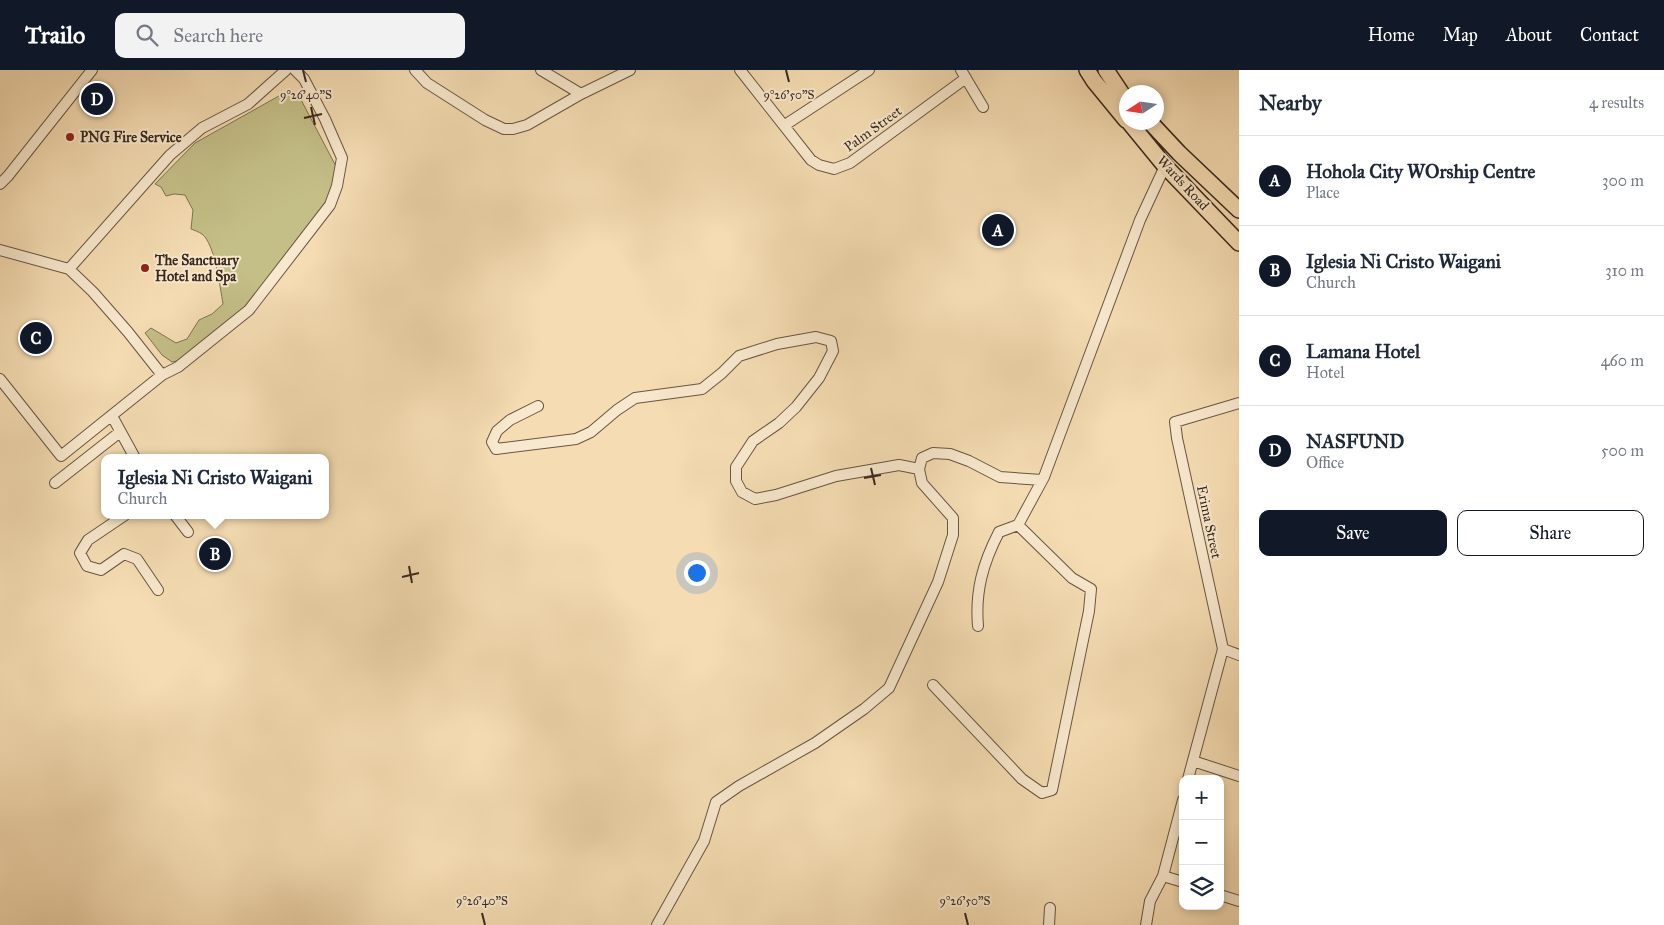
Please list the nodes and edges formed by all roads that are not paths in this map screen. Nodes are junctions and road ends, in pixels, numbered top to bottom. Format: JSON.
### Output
{"nodes":[{"id":1,"x":92,"y":70,"type":"edge"},
{"id":2,"x":286,"y":70,"type":"edge"},
{"id":3,"x":295,"y":70,"type":"edge"},
{"id":4,"x":415,"y":70,"type":"edge"},
{"id":5,"x":541,"y":70,"type":"edge"},
{"id":6,"x":630,"y":70,"type":"edge"},
{"id":7,"x":740,"y":70,"type":"edge"},
{"id":8,"x":869,"y":70,"type":"edge"},
{"id":9,"x":1087,"y":70,"type":"edge"},
{"id":10,"x":1106,"y":70,"type":"edge"},
{"id":11,"x":963,"y":74,"type":"edge"},
{"id":12,"x":1119,"y":90,"type":"edge"},
{"id":13,"x":580,"y":94,"type":"junction"},
{"id":14,"x":983,"y":107,"type":"dead end"},
{"id":15,"x":1119,"y":110,"type":"edge"},
{"id":16,"x":785,"y":125,"type":"junction"},
{"id":17,"x":1135,"y":130,"type":"edge"},
{"id":18,"x":1157,"y":130,"type":"edge"},
{"id":19,"x":1165,"y":166,"type":"junction"},
{"id":20,"x":0,"y":184,"type":"edge"},
{"id":21,"x":1239,"y":210,"type":"edge"},
{"id":22,"x":1239,"y":243,"type":"edge"},
{"id":23,"x":0,"y":250,"type":"edge"},
{"id":24,"x":69,"y":269,"type":"junction"},
{"id":25,"x":162,"y":375,"type":"junction"},
{"id":26,"x":0,"y":379,"type":"edge"},
{"id":27,"x":1239,"y":403,"type":"edge"},
{"id":28,"x":538,"y":406,"type":"dead end"},
{"id":29,"x":112,"y":416,"type":"junction"},
{"id":30,"x":120,"y":432,"type":"junction"},
{"id":31,"x":134,"y":454,"type":"edge"},
{"id":32,"x":919,"y":469,"type":"junction"},
{"id":33,"x":1042,"y":480,"type":"junction"},
{"id":34,"x":55,"y":483,"type":"dead end"},
{"id":35,"x":119,"y":519,"type":"edge"},
{"id":36,"x":178,"y":519,"type":"edge"},
{"id":37,"x":1018,"y":525,"type":"junction"},
{"id":38,"x":188,"y":532,"type":"dead end"},
{"id":39,"x":158,"y":590,"type":"dead end"},
{"id":40,"x":978,"y":626,"type":"dead end"},
{"id":41,"x":1223,"y":649,"type":"junction"},
{"id":42,"x":1239,"y":655,"type":"edge"},
{"id":43,"x":933,"y":685,"type":"dead end"},
{"id":44,"x":1193,"y":761,"type":"junction"},
{"id":45,"x":1189,"y":775,"type":"edge"},
{"id":46,"x":1239,"y":776,"type":"edge"},
{"id":47,"x":1179,"y":815,"type":"edge"},
{"id":48,"x":1163,"y":876,"type":"junction"},
{"id":49,"x":1179,"y":881,"type":"edge"},
{"id":50,"x":1224,"y":895,"type":"edge"},
{"id":51,"x":1239,"y":901,"type":"edge"},
{"id":52,"x":1050,"y":908,"type":"dead end"},
{"id":53,"x":657,"y":925,"type":"edge"},
{"id":54,"x":1049,"y":925,"type":"edge"},
{"id":55,"x":1146,"y":925,"type":"edge"}],
"edges":[{"from":1,"to":20,"type":"street"},
{"from":2,"to":24,"type":"street"},
{"from":3,"to":25,"type":"street"},
{"from":4,"to":13,"type":"street"},
{"from":5,"to":13,"type":"street"},
{"from":6,"to":13,"type":"street"},
{"from":7,"to":16,"type":"street","name":"Palm Street"},
{"from":8,"to":16,"type":"street"},
{"from":9,"to":15,"type":"main road","name":"Wards Road"},
{"from":10,"to":12,"type":"main road"},
{"from":11,"to":14,"type":"street"},
{"from":11,"to":16,"type":"street","name":"Palm Street"},
{"from":17,"to":19,"type":"main road","name":"Wards Road"},
{"from":18,"to":21,"type":"main road","name":"Wards Road"},
{"from":19,"to":22,"type":"main road","name":"Wards Road"},
{"from":19,"to":33,"type":"street"},
{"from":23,"to":24,"type":"street"},
{"from":24,"to":25,"type":"street"},
{"from":25,"to":29,"type":"street"},
{"from":26,"to":29,"type":"street"},
{"from":27,"to":41,"type":"street","name":"Erima Street"},
{"from":28,"to":32,"type":"street"},
{"from":29,"to":30,"type":"street"},
{"from":30,"to":31,"type":"street"},
{"from":30,"to":34,"type":"street"},
{"from":32,"to":33,"type":"street"},
{"from":32,"to":53,"type":"street"},
{"from":33,"to":37,"type":"street"},
{"from":35,"to":39,"type":"street"},
{"from":36,"to":38,"type":"street"},
{"from":37,"to":40,"type":"street"},
{"from":37,"to":43,"type":"street"},
{"from":41,"to":42,"type":"street"},
{"from":41,"to":44,"type":"street","name":"Erima Street"},
{"from":44,"to":45,"type":"street","name":"Erima Street"},
{"from":44,"to":46,"type":"street"},
{"from":47,"to":48,"type":"street"},
{"from":48,"to":49,"type":"street"},
{"from":48,"to":55,"type":"street"},
{"from":50,"to":51,"type":"street"},
{"from":52,"to":54,"type":"street"}]}
